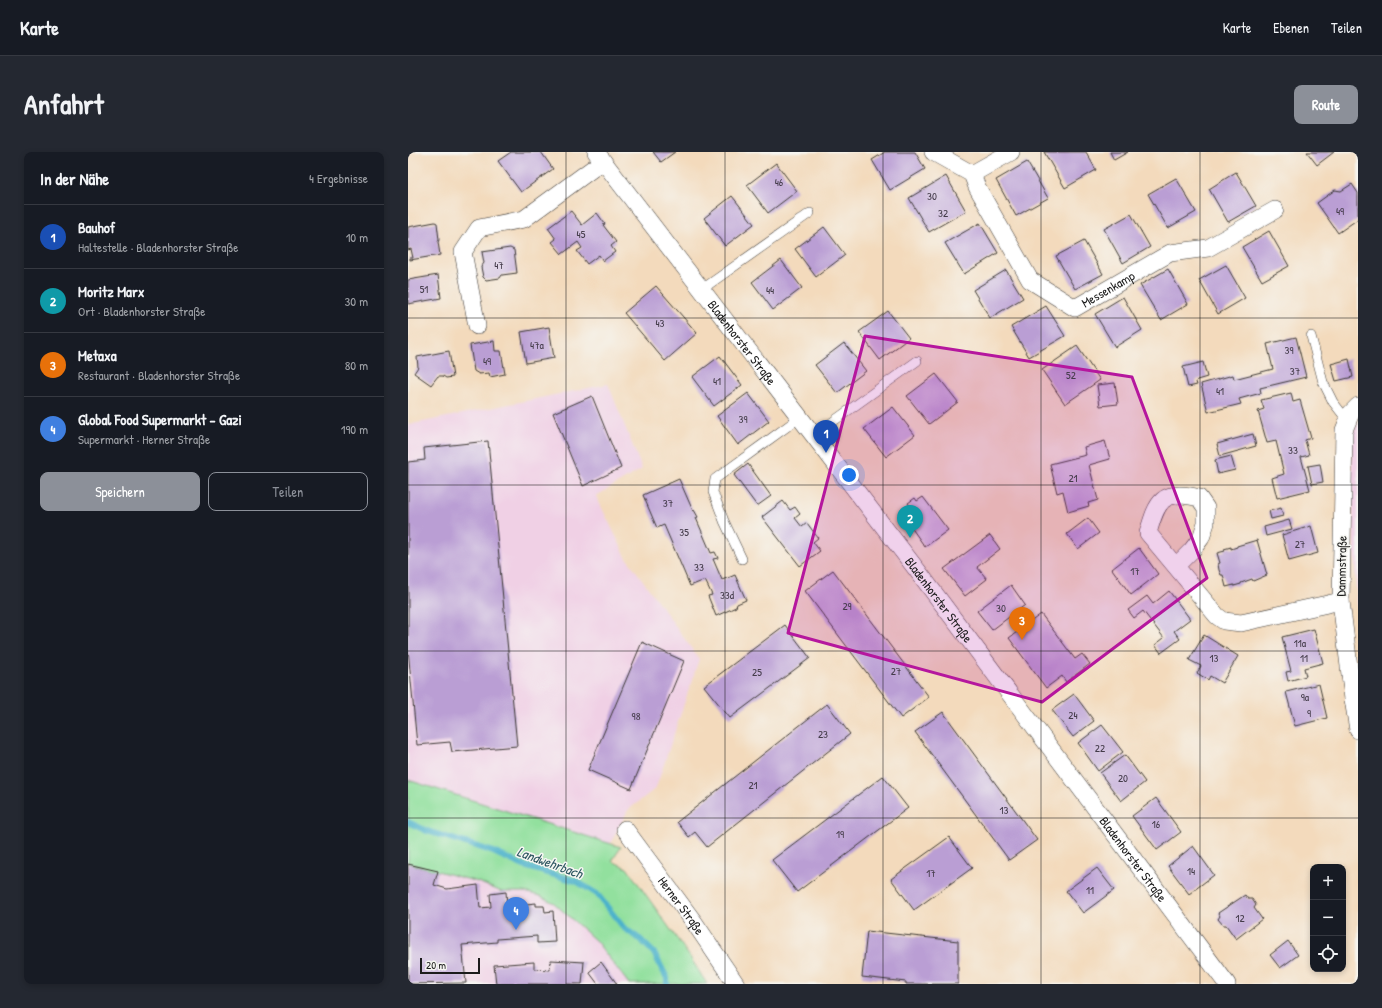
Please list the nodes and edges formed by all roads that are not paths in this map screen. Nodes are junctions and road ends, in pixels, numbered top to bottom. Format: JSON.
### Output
{"nodes":[{"id":1,"x":933,"y":152,"type":"edge"},
{"id":2,"x":1011,"y":152,"type":"edge"},
{"id":3,"x":599,"y":156,"type":"edge"},
{"id":4,"x":972,"y":174,"type":"junction"},
{"id":5,"x":1275,"y":210,"type":"dead end"},
{"id":6,"x":810,"y":213,"type":"dead end"},
{"id":7,"x":701,"y":290,"type":"junction"},
{"id":8,"x":477,"y":326,"type":"dead end"},
{"id":9,"x":1311,"y":336,"type":"dead end"},
{"id":10,"x":917,"y":361,"type":"dead end"},
{"id":11,"x":1358,"y":406,"type":"edge"},
{"id":12,"x":799,"y":418,"type":"junction"},
{"id":13,"x":1347,"y":420,"type":"junction"},
{"id":14,"x":813,"y":436,"type":"junction"},
{"id":15,"x":742,"y":559,"type":"dead end"},
{"id":16,"x":1176,"y":566,"type":"dead end"},
{"id":17,"x":1340,"y":601,"type":"junction"},
{"id":18,"x":1355,"y":699,"type":"edge"},
{"id":19,"x":1358,"y":730,"type":"edge"},
{"id":20,"x":625,"y":829,"type":"dead end"},
{"id":21,"x":736,"y":984,"type":"edge"},
{"id":22,"x":1227,"y":984,"type":"edge"}],
"edges":[{"from":1,"to":4,"type":"street"},
{"from":2,"to":4,"type":"street"},
{"from":3,"to":7,"type":"street","name":"Bladenhorster Straße"},
{"from":3,"to":8,"type":"street","name":"Bladenhorster Straße"},
{"from":4,"to":5,"type":"street","name":"Messenkamp"},
{"from":6,"to":7,"type":"lane"},
{"from":7,"to":12,"type":"street","name":"Bladenhorster Straße"},
{"from":9,"to":13,"type":"lane"},
{"from":10,"to":14,"type":"lane"},
{"from":11,"to":13,"type":"street","name":"Dammstraße"},
{"from":12,"to":14,"type":"street","name":"Bladenhorster Straße"},
{"from":12,"to":15,"type":"lane"},
{"from":13,"to":17,"type":"street","name":"Dammstraße"},
{"from":14,"to":22,"type":"street","name":"Bladenhorster Straße"},
{"from":16,"to":17,"type":"street"},
{"from":17,"to":18,"type":"street","name":"Dammstraße"},
{"from":18,"to":19,"type":"street","name":"Dammstraße"},
{"from":20,"to":21,"type":"street","name":"Herner Straße"}]}
